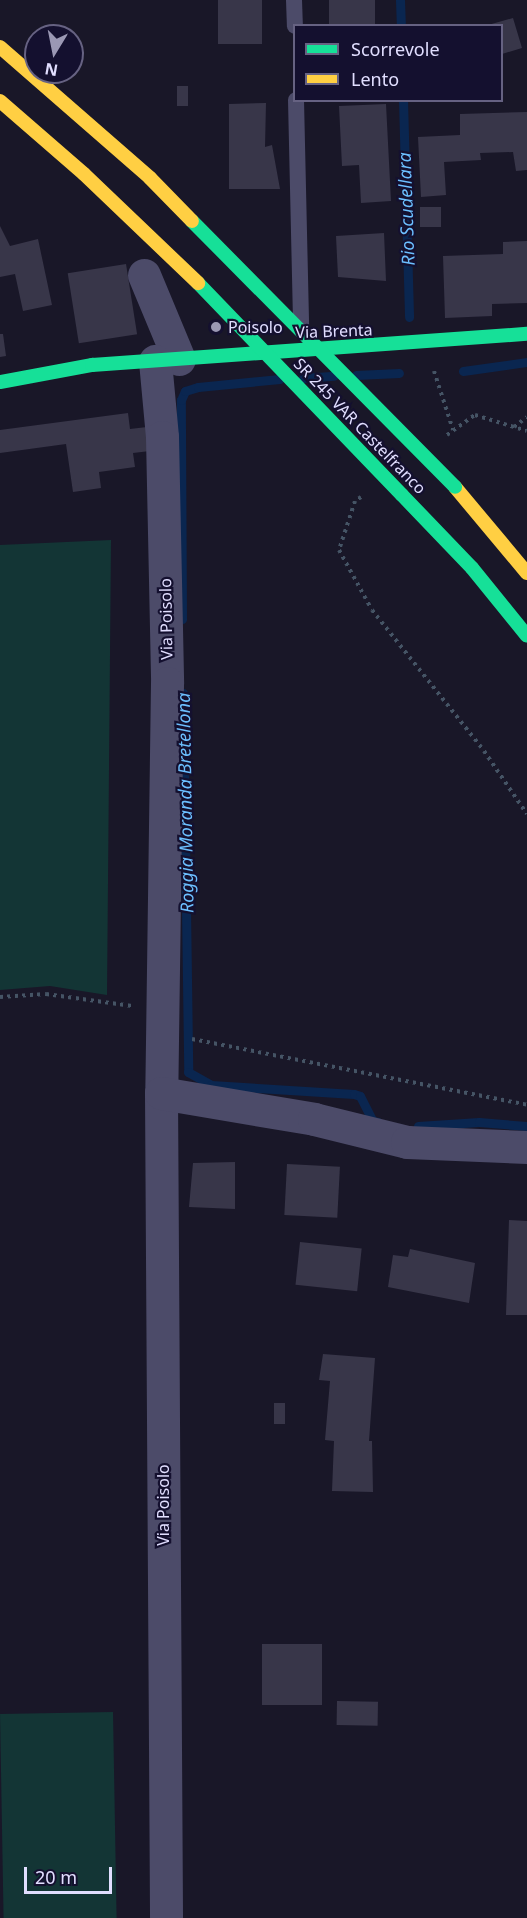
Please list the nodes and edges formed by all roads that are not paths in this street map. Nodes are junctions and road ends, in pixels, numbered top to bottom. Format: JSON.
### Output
{"nodes":[{"id":1,"x":294,"y":0,"type":"edge"},
{"id":2,"x":295,"y":24,"type":"edge"},
{"id":3,"x":0,"y":47,"type":"edge"},
{"id":4,"x":0,"y":101,"type":"edge"},
{"id":5,"x":296,"y":102,"type":"edge"},
{"id":6,"x":144,"y":275,"type":"dead end"},
{"id":7,"x":527,"y":334,"type":"edge"},
{"id":8,"x":303,"y":349,"type":"junction"},
{"id":9,"x":167,"y":360,"type":"junction"},
{"id":10,"x":0,"y":382,"type":"edge"},
{"id":11,"x":527,"y":573,"type":"edge"},
{"id":12,"x":527,"y":636,"type":"edge"},
{"id":13,"x":161,"y":1093,"type":"junction"},
{"id":14,"x":527,"y":1147,"type":"edge"},
{"id":15,"x":166,"y":1918,"type":"edge"}],
"edges":[{"from":1,"to":2,"type":"lane"},
{"from":3,"to":11,"type":"main road","name":"SR 245 VAR Castelfranco","bridge":true},
{"from":4,"to":12,"type":"main road","name":"SR 245 VAR Castelfranco","bridge":true},
{"from":5,"to":8,"type":"lane"},
{"from":6,"to":9,"type":"street","name":"Via Poisolo"},
{"from":7,"to":8,"type":"main road","name":"Via Brenta"},
{"from":8,"to":9,"type":"main road","name":"Via Brenta"},
{"from":9,"to":10,"type":"main road","name":"Via Brenta"},
{"from":9,"to":13,"type":"street","name":"Via Poisolo"},
{"from":13,"to":14,"type":"street"},
{"from":13,"to":15,"type":"street","name":"Via Poisolo"}]}
